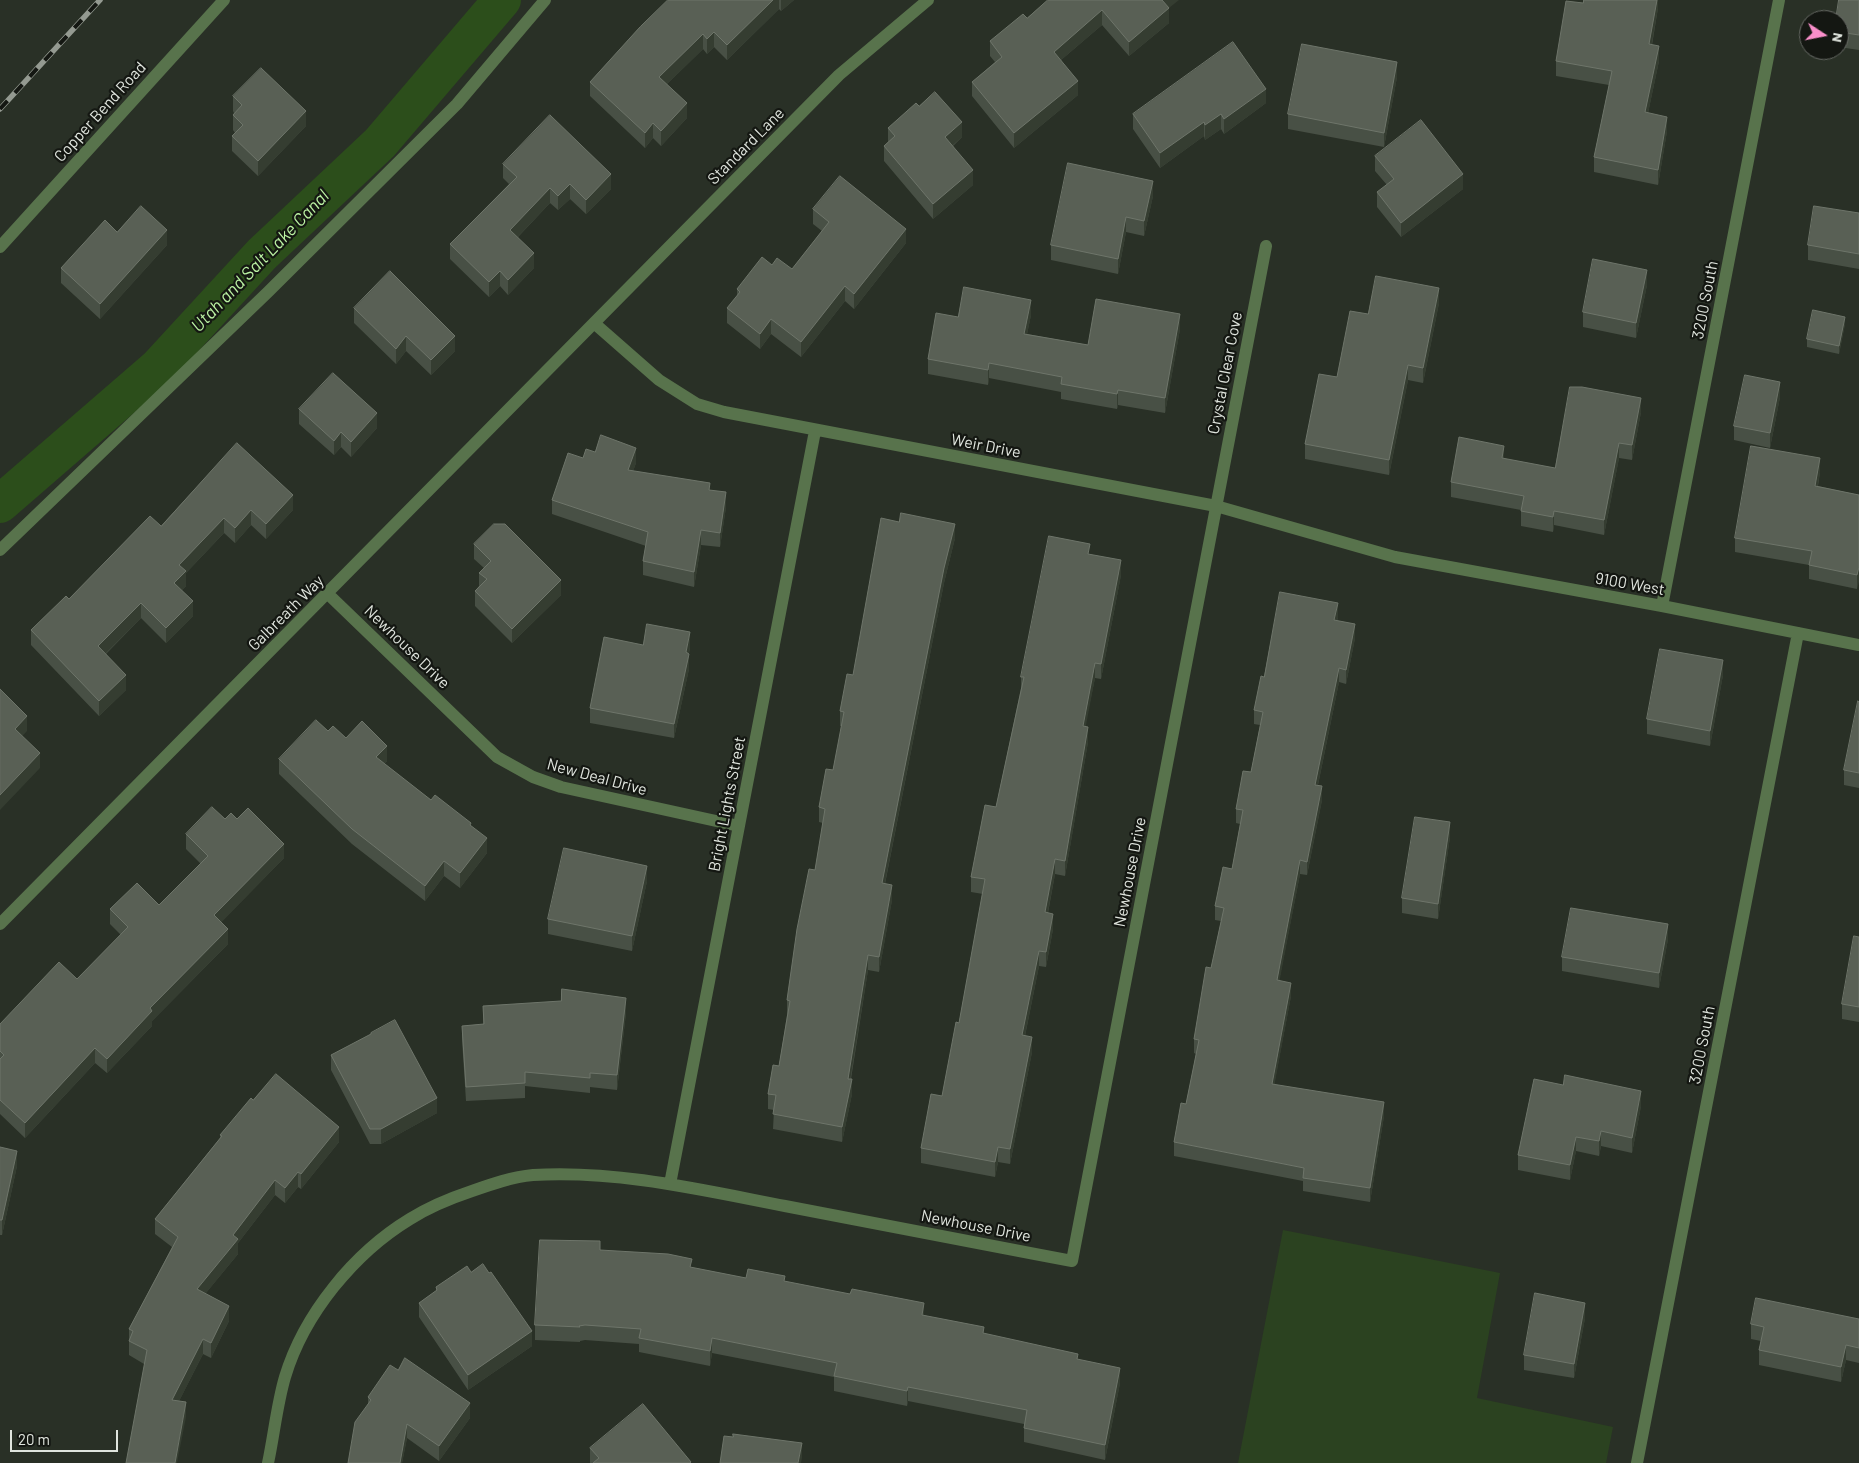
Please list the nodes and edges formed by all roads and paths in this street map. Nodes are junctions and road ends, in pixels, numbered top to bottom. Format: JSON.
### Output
{"nodes":[{"id":1,"x":224,"y":0,"type":"edge"},
{"id":2,"x":545,"y":0,"type":"edge"},
{"id":3,"x":928,"y":0,"type":"edge"},
{"id":4,"x":1779,"y":0,"type":"edge"},
{"id":5,"x":1266,"y":246,"type":"dead end"},
{"id":6,"x":0,"y":247,"type":"edge"},
{"id":7,"x":594,"y":323,"type":"junction"},
{"id":8,"x":815,"y":431,"type":"junction"},
{"id":9,"x":1216,"y":506,"type":"junction"},
{"id":10,"x":0,"y":550,"type":"edge"},
{"id":11,"x":1395,"y":557,"type":"joint"},
{"id":12,"x":328,"y":594,"type":"junction"},
{"id":13,"x":1662,"y":606,"type":"junction"},
{"id":14,"x":1798,"y":633,"type":"junction"},
{"id":15,"x":1859,"y":645,"type":"edge"},
{"id":16,"x":462,"y":724,"type":"joint"},
{"id":17,"x":739,"y":826,"type":"junction"},
{"id":18,"x":0,"y":924,"type":"edge"},
{"id":19,"x":670,"y":1184,"type":"junction"},
{"id":20,"x":268,"y":1463,"type":"edge"},
{"id":21,"x":1637,"y":1463,"type":"edge"}],
"edges":[{"from":1,"to":6,"type":"street","name":"Copper Bend Road"},
{"from":2,"to":10,"type":"street"},
{"from":3,"to":7,"type":"street","name":"Standard Lane"},
{"from":4,"to":13,"type":"street","name":"3200 South"},
{"from":5,"to":9,"type":"street","name":"Crystal Clear Cove"},
{"from":7,"to":8,"type":"street","name":"Weir Drive"},
{"from":7,"to":12,"type":"street","name":"Galbreath Way"},
{"from":8,"to":9,"type":"street","name":"Weir Drive"},
{"from":8,"to":17,"type":"street","name":"Bright Lights Street"},
{"from":9,"to":11,"type":"street","name":"Weir Drive"},
{"from":9,"to":19,"type":"street","name":"Newhouse Drive"},
{"from":11,"to":13,"type":"street","name":"9100 West"},
{"from":12,"to":16,"type":"street","name":"Newhouse Drive"},
{"from":12,"to":18,"type":"street","name":"Galbreath Way"},
{"from":13,"to":14,"type":"street","name":"9100 West"},
{"from":14,"to":15,"type":"street","name":"9100 West"},
{"from":14,"to":21,"type":"street","name":"3200 South"},
{"from":16,"to":17,"type":"street","name":"New Deal Drive"},
{"from":17,"to":19,"type":"street","name":"Bright Lights Street"},
{"from":19,"to":20,"type":"street","name":"Newhouse Drive"}]}
